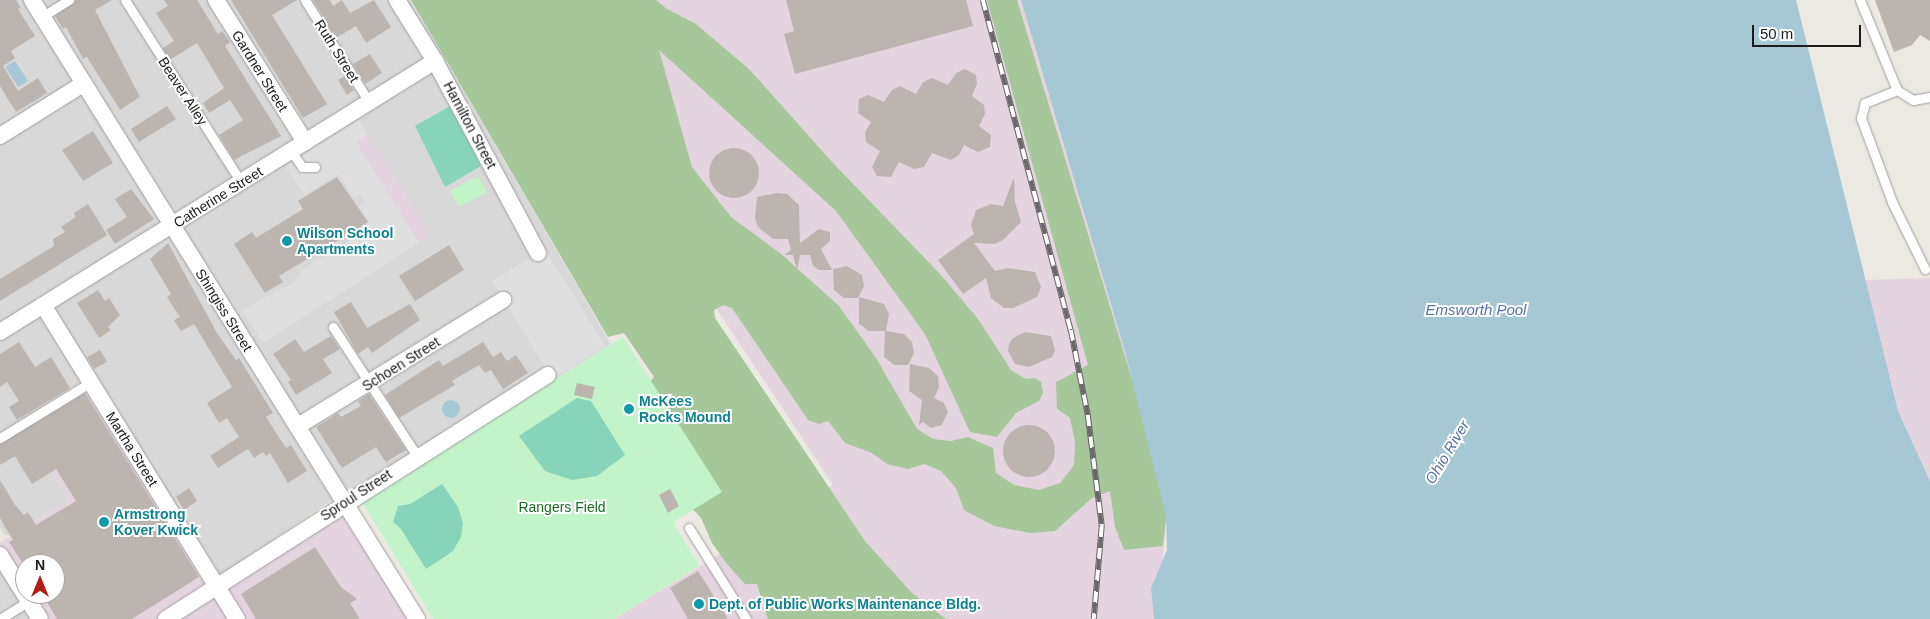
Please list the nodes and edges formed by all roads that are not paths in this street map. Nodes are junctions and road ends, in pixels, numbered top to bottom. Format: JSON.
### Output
{"nodes":[{"id":1,"x":32,"y":0,"type":"edge"},
{"id":2,"x":69,"y":0,"type":"edge"},
{"id":3,"x":125,"y":0,"type":"edge"},
{"id":4,"x":216,"y":0,"type":"edge"},
{"id":5,"x":305,"y":0,"type":"edge"},
{"id":6,"x":397,"y":0,"type":"edge"},
{"id":7,"x":1860,"y":0,"type":"edge"},
{"id":8,"x":42,"y":16,"type":"junction"},
{"id":9,"x":435,"y":61,"type":"junction"},
{"id":10,"x":83,"y":84,"type":"junction"},
{"id":11,"x":1897,"y":90,"type":"junction"},
{"id":12,"x":1930,"y":98,"type":"edge"},
{"id":13,"x":369,"y":102,"type":"junction"},
{"id":14,"x":0,"y":136,"type":"edge"},
{"id":15,"x":298,"y":146,"type":"junction"},
{"id":16,"x":315,"y":167,"type":"dead end"},
{"id":17,"x":241,"y":182,"type":"junction"},
{"id":18,"x":171,"y":226,"type":"junction"},
{"id":19,"x":538,"y":253,"type":"dead end"},
{"id":20,"x":1924,"y":268,"type":"dead end"},
{"id":21,"x":503,"y":300,"type":"dead end"},
{"id":22,"x":43,"y":305,"type":"junction"},
{"id":23,"x":333,"y":327,"type":"dead end"},
{"id":24,"x":0,"y":332,"type":"edge"},
{"id":25,"x":548,"y":375,"type":"dead end"},
{"id":26,"x":91,"y":382,"type":"junction"},
{"id":27,"x":370,"y":384,"type":"junction"},
{"id":28,"x":298,"y":426,"type":"junction"},
{"id":29,"x":0,"y":438,"type":"edge"},
{"id":30,"x":417,"y":456,"type":"junction"},
{"id":31,"x":344,"y":502,"type":"junction"},
{"id":32,"x":689,"y":528,"type":"dead end"},
{"id":33,"x":0,"y":555,"type":"edge"},
{"id":34,"x":15,"y":579,"type":"edge"},
{"id":35,"x":216,"y":586,"type":"junction"},
{"id":36,"x":24,"y":604,"type":"edge"},
{"id":37,"x":31,"y":604,"type":"edge"},
{"id":38,"x":0,"y":619,"type":"edge"},
{"id":39,"x":40,"y":619,"type":"edge"},
{"id":40,"x":166,"y":619,"type":"edge"},
{"id":41,"x":237,"y":619,"type":"edge"},
{"id":42,"x":417,"y":619,"type":"edge"},
{"id":43,"x":746,"y":619,"type":"edge"}],
"edges":[{"from":1,"to":8,"type":"street","name":"Shingiss Street"},
{"from":2,"to":8,"type":"lane"},
{"from":3,"to":17,"type":"lane","name":"Beaver Alley"},
{"from":4,"to":15,"type":"street","name":"Gardner Street"},
{"from":5,"to":13,"type":"lane","name":"Ruth Street"},
{"from":6,"to":9,"type":"street","name":"Hamilton Street"},
{"from":7,"to":11,"type":"lane"},
{"from":8,"to":10,"type":"street","name":"Shingiss Street"},
{"from":9,"to":13,"type":"street","name":"Catherine Street"},
{"from":9,"to":19,"type":"street","name":"Hamilton Street"},
{"from":10,"to":14,"type":"street"},
{"from":10,"to":18,"type":"street","name":"Shingiss Street"},
{"from":11,"to":12,"type":"lane"},
{"from":11,"to":20,"type":"lane"},
{"from":13,"to":15,"type":"street","name":"Catherine Street"},
{"from":15,"to":16,"type":"lane"},
{"from":15,"to":17,"type":"street","name":"Catherine Street"},
{"from":17,"to":18,"type":"street","name":"Catherine Street"},
{"from":18,"to":22,"type":"street","name":"Catherine Street"},
{"from":18,"to":28,"type":"street","name":"Shingiss Street"},
{"from":21,"to":27,"type":"street","name":"Schoen Street"},
{"from":22,"to":24,"type":"street","name":"Catherine Street"},
{"from":22,"to":26,"type":"street","name":"Martha Street"},
{"from":23,"to":27,"type":"lane"},
{"from":25,"to":30,"type":"street","name":"Sproul Street"},
{"from":26,"to":29,"type":"lane"},
{"from":26,"to":35,"type":"street","name":"Martha Street"},
{"from":27,"to":28,"type":"street","name":"Schoen Street"},
{"from":27,"to":30,"type":"lane"},
{"from":28,"to":31,"type":"street","name":"Shingiss Street"},
{"from":30,"to":31,"type":"street","name":"Sproul Street"},
{"from":31,"to":35,"type":"street","name":"Sproul Street"},
{"from":31,"to":42,"type":"street","name":"Shingiss Street"},
{"from":32,"to":43,"type":"lane"},
{"from":33,"to":34,"type":"street"},
{"from":35,"to":40,"type":"street","name":"Sproul Street"},
{"from":35,"to":41,"type":"street","name":"Martha Street"},
{"from":36,"to":38,"type":"lane"},
{"from":37,"to":39,"type":"street"}]}
